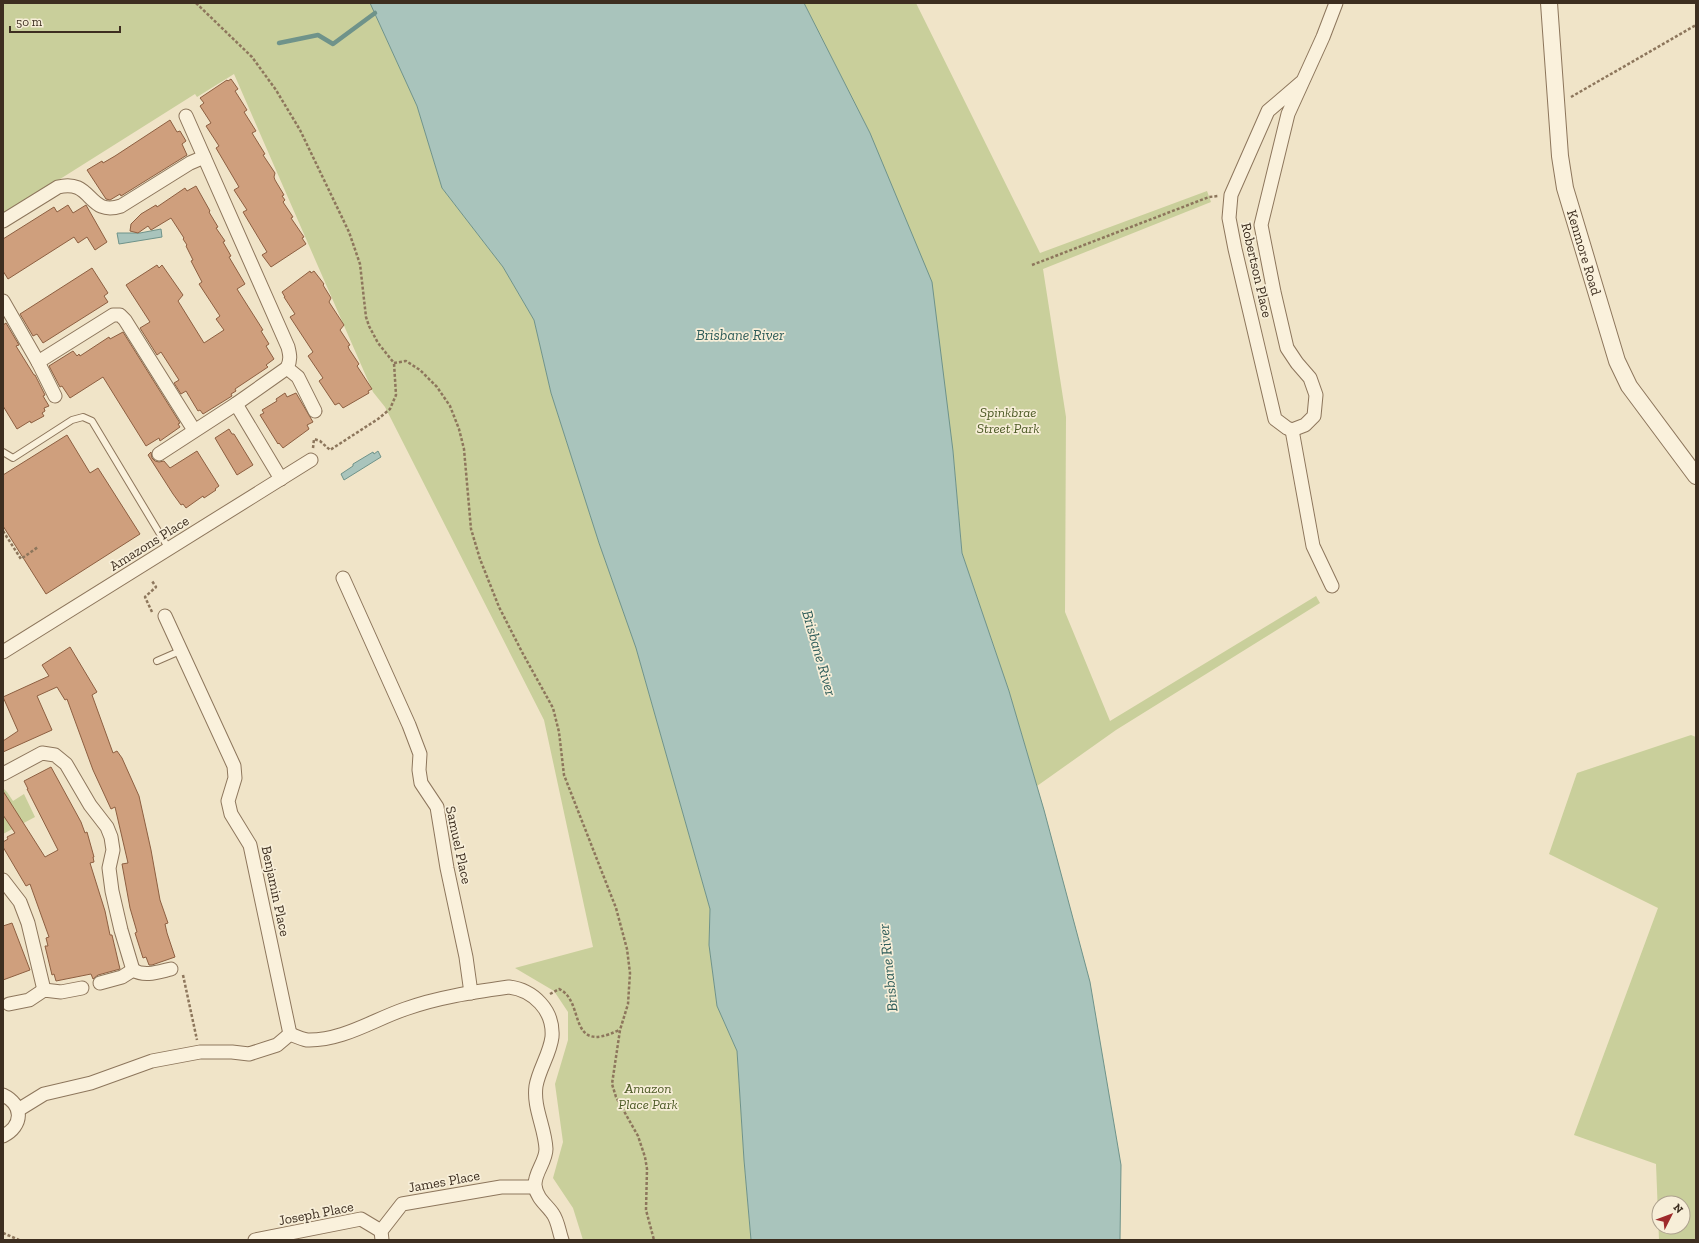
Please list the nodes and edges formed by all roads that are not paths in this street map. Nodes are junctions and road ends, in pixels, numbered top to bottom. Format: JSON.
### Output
{"nodes":[{"id":1,"x":1336,"y":3,"type":"edge"},
{"id":2,"x":1549,"y":3,"type":"edge"},
{"id":3,"x":1303,"y":81,"type":"junction"},
{"id":4,"x":186,"y":116,"type":"dead end"},
{"id":5,"x":204,"y":157,"type":"junction"},
{"id":6,"x":3,"y":221,"type":"edge"},
{"id":7,"x":3,"y":301,"type":"edge"},
{"id":8,"x":38,"y":362,"type":"junction"},
{"id":9,"x":287,"y":368,"type":"junction"},
{"id":10,"x":55,"y":396,"type":"dead end"},
{"id":11,"x":236,"y":404,"type":"junction"},
{"id":12,"x":315,"y":411,"type":"dead end"},
{"id":13,"x":194,"y":430,"type":"junction"},
{"id":14,"x":1292,"y":430,"type":"junction"},
{"id":15,"x":3,"y":452,"type":"edge"},
{"id":16,"x":159,"y":454,"type":"dead end"},
{"id":17,"x":311,"y":460,"type":"road end"},
{"id":18,"x":1696,"y":476,"type":"edge"},
{"id":19,"x":281,"y":479,"type":"junction"},
{"id":20,"x":169,"y":549,"type":"junction"},
{"id":21,"x":343,"y":578,"type":"dead end"},
{"id":22,"x":1332,"y":586,"type":"dead end"},
{"id":23,"x":159,"y":615,"type":"road end"},
{"id":24,"x":180,"y":651,"type":"junction"},
{"id":25,"x":3,"y":652,"type":"edge"},
{"id":26,"x":157,"y":661,"type":"dead end"},
{"id":27,"x":3,"y":774,"type":"edge"},
{"id":28,"x":3,"y":880,"type":"edge"},
{"id":29,"x":171,"y":969,"type":"road end"},
{"id":30,"x":133,"y":970,"type":"junction"},
{"id":31,"x":100,"y":983,"type":"dead end"},
{"id":32,"x":82,"y":988,"type":"dead end"},
{"id":33,"x":44,"y":990,"type":"junction"},
{"id":34,"x":471,"y":992,"type":"junction"},
{"id":35,"x":9,"y":1004,"type":"dead end"},
{"id":36,"x":290,"y":1034,"type":"junction"},
{"id":37,"x":3,"y":1095,"type":"edge"},
{"id":38,"x":18,"y":1110,"type":"junction"},
{"id":39,"x":3,"y":1136,"type":"edge"},
{"id":40,"x":535,"y":1187,"type":"junction"},
{"id":41,"x":382,"y":1235,"type":"edge"},
{"id":42,"x":255,"y":1240,"type":"edge"},
{"id":43,"x":562,"y":1240,"type":"edge"}],
"edges":[{"from":1,"to":3,"type":"street","name":"Robertson Place"},
{"from":2,"to":18,"type":"street","name":"Kenmore Road"},
{"from":3,"to":14,"type":"street","name":"Robertson Place"},
{"from":3,"to":14,"type":"street","name":"Robertson Place"},
{"from":4,"to":5,"type":"street"},
{"from":5,"to":6,"type":"street"},
{"from":5,"to":9,"type":"street"},
{"from":7,"to":8,"type":"street"},
{"from":8,"to":10,"type":"street"},
{"from":8,"to":13,"type":"street"},
{"from":9,"to":11,"type":"street"},
{"from":9,"to":12,"type":"street"},
{"from":11,"to":13,"type":"street"},
{"from":11,"to":19,"type":"street"},
{"from":13,"to":16,"type":"street"},
{"from":14,"to":22,"type":"street"},
{"from":15,"to":20,"type":"lane"},
{"from":17,"to":19,"type":"street","name":"Amazons Place"},
{"from":19,"to":20,"type":"street","name":"Amazons Place"},
{"from":20,"to":25,"type":"street","name":"Amazons Place"},
{"from":21,"to":34,"type":"street","name":"Samuel Place"},
{"from":23,"to":24,"type":"street","name":"Benjamin Place"},
{"from":24,"to":26,"type":"lane"},
{"from":24,"to":36,"type":"street","name":"Benjamin Place"},
{"from":27,"to":30,"type":"street"},
{"from":28,"to":33,"type":"street"},
{"from":29,"to":30,"type":"street"},
{"from":30,"to":31,"type":"street"},
{"from":32,"to":33,"type":"street"},
{"from":33,"to":35,"type":"street"},
{"from":34,"to":36,"type":"street"},
{"from":34,"to":40,"type":"street"},
{"from":36,"to":38,"type":"street"},
{"from":37,"to":38,"type":"street"},
{"from":38,"to":39,"type":"street"},
{"from":40,"to":41,"type":"street","name":"James Place"},
{"from":40,"to":43,"type":"street"},
{"from":41,"to":42,"type":"street","name":"Joseph Place"}]}
